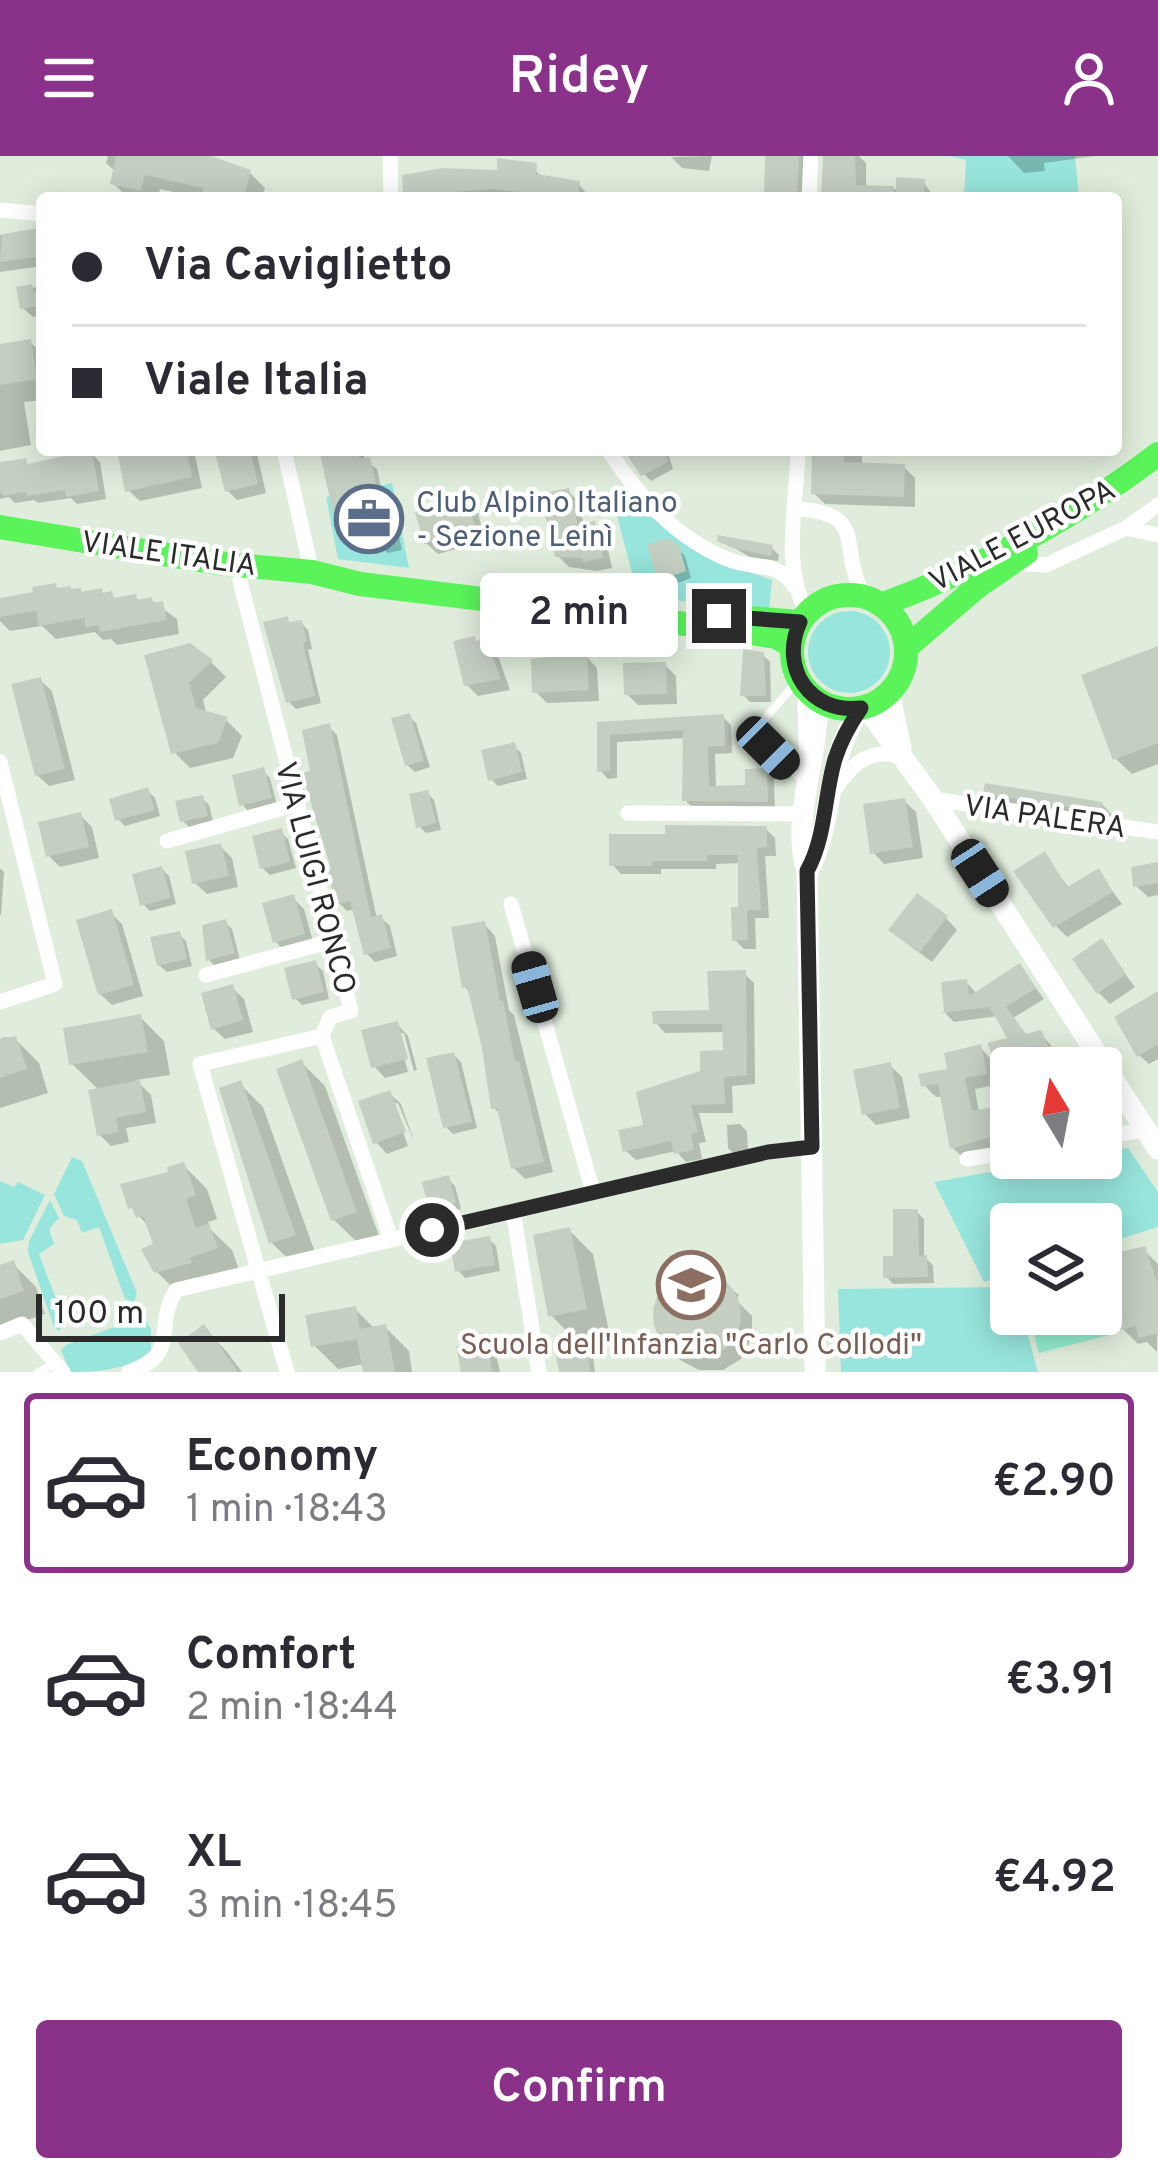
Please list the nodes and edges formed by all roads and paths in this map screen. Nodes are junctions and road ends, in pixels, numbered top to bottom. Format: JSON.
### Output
{"nodes":[{"id":1,"x":390,"y":156,"type":"edge"},
{"id":2,"x":811,"y":156,"type":"edge"},
{"id":3,"x":391,"y":192,"type":"edge"},
{"id":4,"x":808,"y":192,"type":"edge"},
{"id":5,"x":0,"y":211,"type":"edge"},
{"id":6,"x":36,"y":214,"type":"edge"},
{"id":7,"x":1158,"y":454,"type":"edge"},
{"id":8,"x":286,"y":456,"type":"edge"},
{"id":9,"x":612,"y":456,"type":"edge"},
{"id":10,"x":798,"y":456,"type":"edge"},
{"id":11,"x":1158,"y":470,"type":"edge"},
{"id":12,"x":796,"y":509,"type":"junction"},
{"id":13,"x":1154,"y":511,"type":"edge"},
{"id":14,"x":0,"y":527,"type":"edge"},
{"id":15,"x":1126,"y":528,"type":"junction"},
{"id":16,"x":1158,"y":535,"type":"edge"},
{"id":17,"x":1009,"y":563,"type":"junction"},
{"id":18,"x":240,"y":565,"type":"junction"},
{"id":19,"x":325,"y":574,"type":"junction"},
{"id":20,"x":795,"y":587,"type":"junction"},
{"id":21,"x":874,"y":601,"type":"junction"},
{"id":22,"x":799,"y":627,"type":"junction"},
{"id":23,"x":906,"y":648,"type":"junction"},
{"id":24,"x":806,"y":688,"type":"junction"},
{"id":25,"x":890,"y":692,"type":"junction"},
{"id":26,"x":864,"y":707,"type":"junction"},
{"id":27,"x":904,"y":757,"type":"junction"},
{"id":28,"x":0,"y":762,"type":"edge"},
{"id":29,"x":808,"y":786,"type":"junction"},
{"id":30,"x":933,"y":799,"type":"junction"},
{"id":31,"x":297,"y":804,"type":"junction"},
{"id":32,"x":815,"y":809,"type":"junction"},
{"id":33,"x":628,"y":812,"type":"dead end"},
{"id":34,"x":1158,"y":832,"type":"edge"},
{"id":35,"x":167,"y":842,"type":"dead end"},
{"id":36,"x":512,"y":904,"type":"dead end"},
{"id":37,"x":332,"y":941,"type":"junction"},
{"id":38,"x":206,"y":975,"type":"dead end"},
{"id":39,"x":0,"y":1002,"type":"edge"},
{"id":40,"x":322,"y":1036,"type":"junction"},
{"id":41,"x":1122,"y":1138,"type":"edge"},
{"id":42,"x":1152,"y":1139,"type":"edge"},
{"id":43,"x":812,"y":1147,"type":"junction"},
{"id":44,"x":990,"y":1156,"type":"edge"},
{"id":45,"x":967,"y":1160,"type":"dead end"},
{"id":46,"x":593,"y":1192,"type":"junction"},
{"id":47,"x":513,"y":1211,"type":"junction"},
{"id":48,"x":391,"y":1239,"type":"junction"},
{"id":49,"x":261,"y":1270,"type":"junction"},
{"id":50,"x":0,"y":1333,"type":"edge"},
{"id":51,"x":59,"y":1368,"type":"edge"},
{"id":52,"x":134,"y":1371,"type":"edge"},
{"id":53,"x":38,"y":1372,"type":"edge"},
{"id":54,"x":287,"y":1372,"type":"edge"},
{"id":55,"x":539,"y":1372,"type":"edge"},
{"id":56,"x":814,"y":1372,"type":"edge"}],
"edges":[{"from":1,"to":3,"type":"street"},
{"from":2,"to":4,"type":"street"},
{"from":5,"to":6,"type":"street"},
{"from":7,"to":21,"type":"main road","name":"VIALE EUROPA"},
{"from":8,"to":19,"type":"street"},
{"from":9,"to":20,"type":"street"},
{"from":10,"to":12,"type":"street"},
{"from":11,"to":17,"type":"main road","name":"VIALE EUROPA"},
{"from":12,"to":20,"type":"street"},
{"from":12,"to":21,"type":"street"},
{"from":13,"to":15,"type":"street"},
{"from":14,"to":18,"type":"main road","name":"VIALE ITALIA"},
{"from":15,"to":16,"type":"street"},
{"from":15,"to":17,"type":"street"},
{"from":17,"to":23,"type":"main road","name":"VIALE EUROPA"},
{"from":18,"to":19,"type":"main road","name":"VIALE ITALIA"},
{"from":18,"to":31,"type":"street","name":"VIA LUIGI RONCO"},
{"from":19,"to":22,"type":"main road","name":"VIALE ITALIA"},
{"from":20,"to":22,"type":"street"},
{"from":21,"to":22,"type":"main road"},
{"from":21,"to":23,"type":"main road"},
{"from":22,"to":24,"type":"main road"},
{"from":23,"to":25,"type":"main road"},
{"from":24,"to":26,"type":"main road"},
{"from":24,"to":29,"type":"main road"},
{"from":24,"to":29,"type":"lane"},
{"from":25,"to":26,"type":"main road"},
{"from":25,"to":27,"type":"main road"},
{"from":26,"to":27,"type":"main road"},
{"from":26,"to":32,"type":"main road"},
{"from":27,"to":30,"type":"main road"},
{"from":27,"to":32,"type":"street"},
{"from":28,"to":39,"type":"street"},
{"from":29,"to":32,"type":"main road"},
{"from":30,"to":34,"type":"street","name":"VIA PALERA"},
{"from":30,"to":42,"type":"main road"},
{"from":31,"to":35,"type":"street"},
{"from":31,"to":37,"type":"street","name":"VIA LUIGI RONCO"},
{"from":32,"to":33,"type":"street"},
{"from":32,"to":43,"type":"main road"},
{"from":36,"to":46,"type":"street"},
{"from":37,"to":38,"type":"street"},
{"from":37,"to":40,"type":"street","name":"VIA LUIGI RONCO"},
{"from":40,"to":48,"type":"street","name":"VIA LUIGI RONCO"},
{"from":40,"to":49,"type":"street"},
{"from":41,"to":42,"type":"street"},
{"from":43,"to":46,"type":"street"},
{"from":43,"to":56,"type":"main road"},
{"from":44,"to":45,"type":"street"},
{"from":46,"to":47,"type":"street"},
{"from":47,"to":48,"type":"street"},
{"from":47,"to":55,"type":"street"},
{"from":48,"to":49,"type":"street"},
{"from":49,"to":52,"type":"street"},
{"from":49,"to":54,"type":"street"},
{"from":50,"to":51,"type":"street"},
{"from":51,"to":53,"type":"lane"}]}
